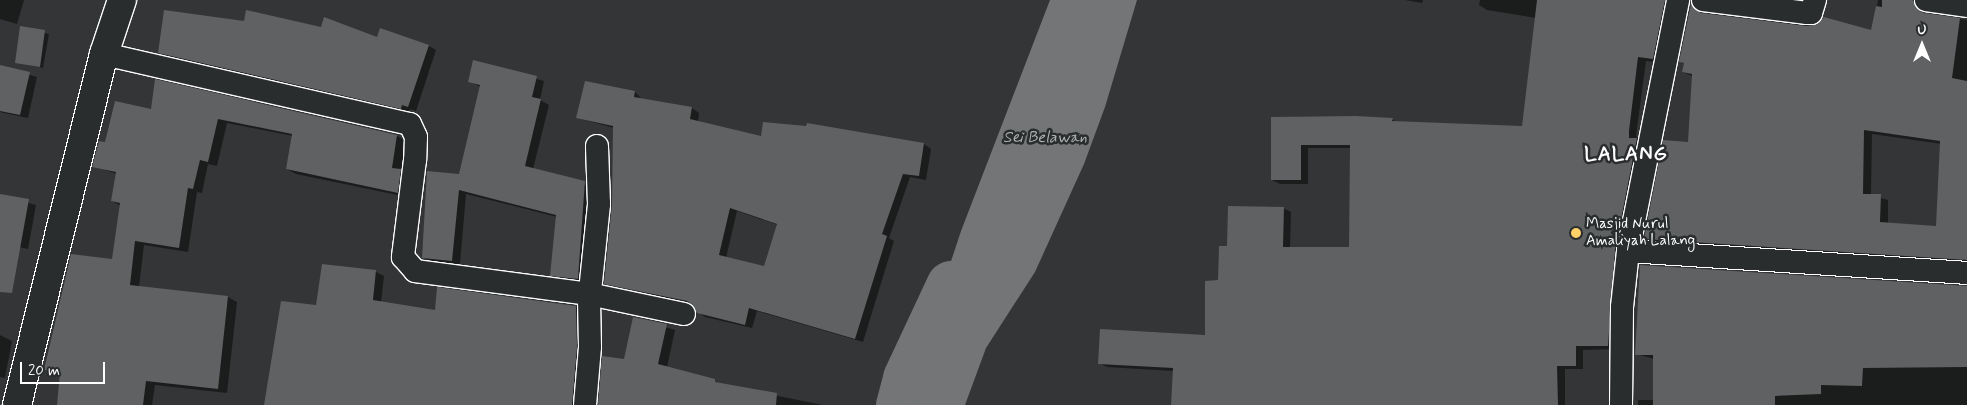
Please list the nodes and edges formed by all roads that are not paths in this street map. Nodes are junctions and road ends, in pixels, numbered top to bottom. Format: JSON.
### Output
{"nodes":[{"id":1,"x":122,"y":0,"type":"edge"},
{"id":2,"x":1678,"y":0,"type":"edge"},
{"id":3,"x":1703,"y":0,"type":"edge"},
{"id":4,"x":1815,"y":0,"type":"edge"},
{"id":5,"x":1926,"y":0,"type":"edge"},
{"id":6,"x":1967,"y":6,"type":"edge"},
{"id":7,"x":104,"y":54,"type":"junction"},
{"id":8,"x":597,"y":146,"type":"dead end"},
{"id":9,"x":1628,"y":251,"type":"junction"},
{"id":10,"x":1967,"y":273,"type":"edge"},
{"id":11,"x":589,"y":294,"type":"junction"},
{"id":12,"x":684,"y":314,"type":"dead end"},
{"id":13,"x":17,"y":405,"type":"edge"},
{"id":14,"x":585,"y":405,"type":"edge"},
{"id":15,"x":1621,"y":405,"type":"edge"}],
"edges":[{"from":1,"to":7,"type":"street"},
{"from":2,"to":9,"type":"street"},
{"from":3,"to":4,"type":"street"},
{"from":5,"to":6,"type":"street"},
{"from":7,"to":11,"type":"street"},
{"from":7,"to":13,"type":"street"},
{"from":8,"to":11,"type":"street"},
{"from":9,"to":10,"type":"street"},
{"from":9,"to":15,"type":"street"},
{"from":11,"to":12,"type":"street"},
{"from":11,"to":14,"type":"street"}]}
